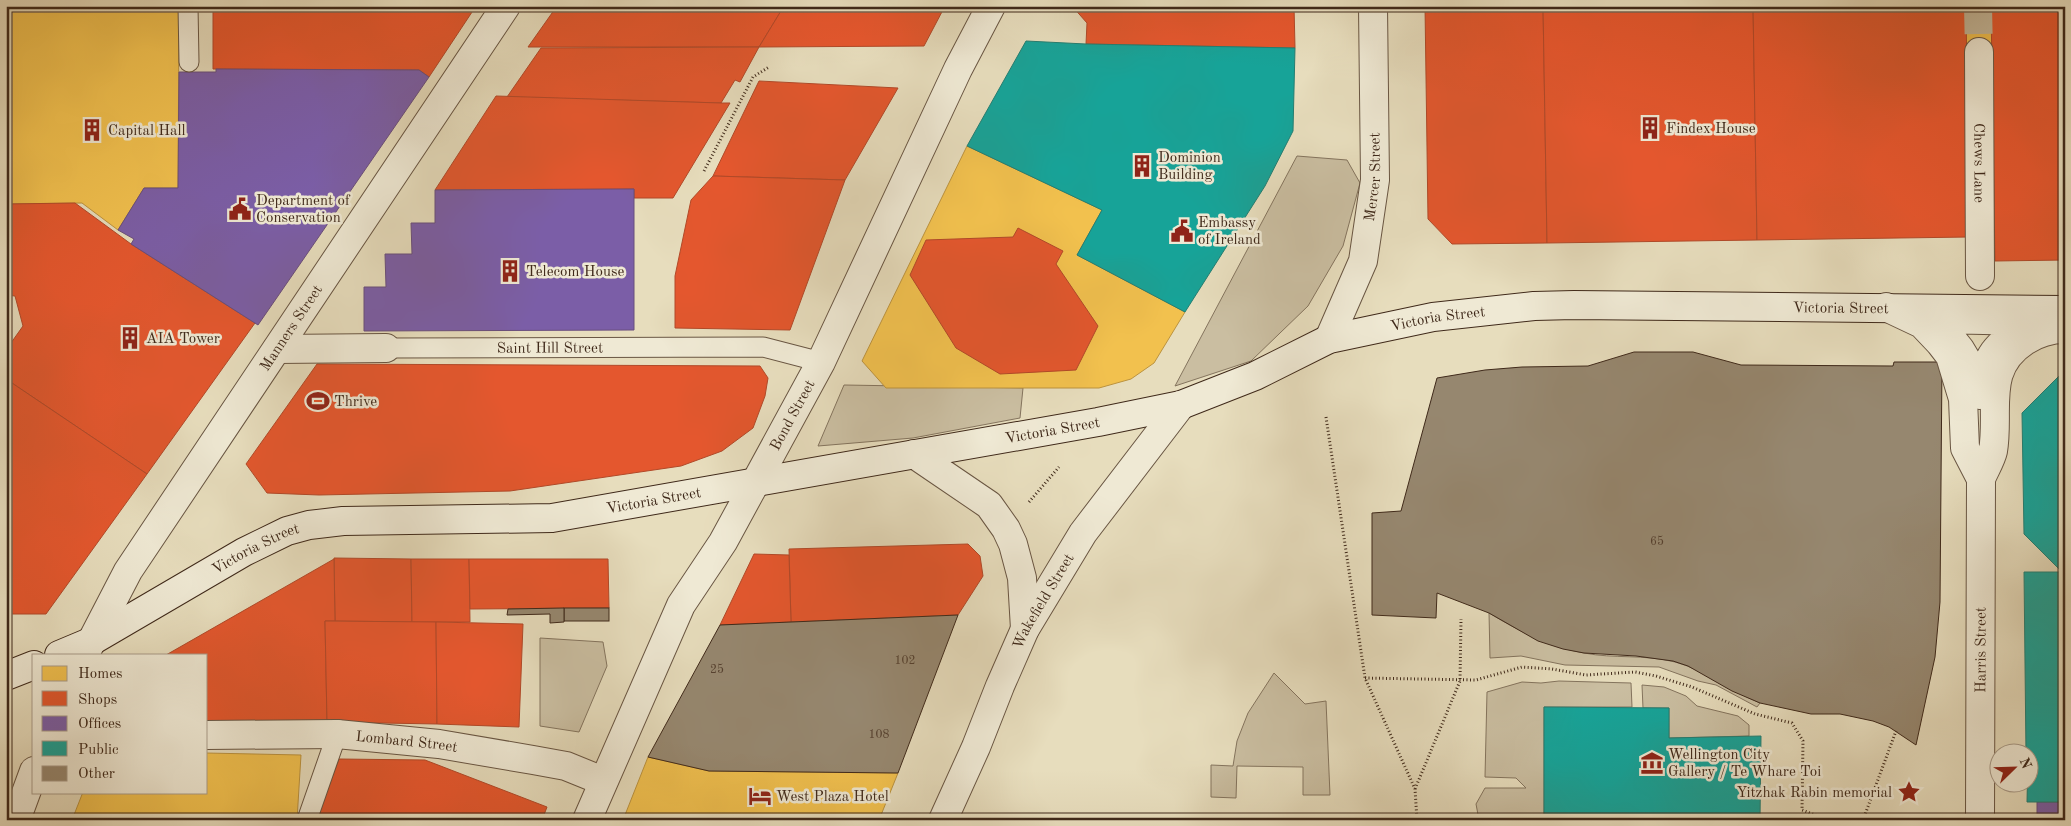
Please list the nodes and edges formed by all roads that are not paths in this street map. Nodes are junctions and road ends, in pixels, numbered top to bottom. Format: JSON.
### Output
{"nodes":[{"id":1,"x":188,"y":6,"type":"edge"},
{"id":2,"x":506,"y":6,"type":"edge"},
{"id":3,"x":991,"y":6,"type":"edge"},
{"id":4,"x":1374,"y":6,"type":"edge"},
{"id":5,"x":1979,"y":52,"type":"tunnel mouth"},
{"id":6,"x":189,"y":62,"type":"dead end"},
{"id":7,"x":1980,"y":276,"type":"dead end"},
{"id":8,"x":1886,"y":307,"type":"junction"},
{"id":9,"x":2065,"y":310,"type":"edge"},
{"id":10,"x":2065,"y":329,"type":"edge"},
{"id":11,"x":1329,"y":339,"type":"junction"},
{"id":12,"x":386,"y":348,"type":"joint"},
{"id":13,"x":277,"y":349,"type":"junction"},
{"id":14,"x":821,"y":362,"type":"junction"},
{"id":15,"x":1181,"y":405,"type":"junction"},
{"id":16,"x":914,"y":454,"type":"junction"},
{"id":17,"x":1980,"y":480,"type":"junction"},
{"id":18,"x":756,"y":484,"type":"junction"},
{"id":19,"x":1025,"y":628,"type":"junction"},
{"id":20,"x":88,"y":649,"type":"edge"},
{"id":21,"x":64,"y":654,"type":"edge"},
{"id":22,"x":32,"y":666,"type":"edge"},
{"id":23,"x":6,"y":676,"type":"edge"},
{"id":24,"x":337,"y":734,"type":"junction"},
{"id":25,"x":208,"y":735,"type":"edge"},
{"id":26,"x":32,"y":776,"type":"edge"},
{"id":27,"x":603,"y":781,"type":"junction"},
{"id":28,"x":16,"y":820,"type":"edge"},
{"id":29,"x":308,"y":820,"type":"edge"},
{"id":30,"x":587,"y":820,"type":"edge"},
{"id":31,"x":943,"y":820,"type":"edge"},
{"id":32,"x":1980,"y":820,"type":"edge"}],
"edges":[{"from":1,"to":6,"type":"lane"},
{"from":2,"to":13,"type":"street","name":"Manners Street"},
{"from":3,"to":14,"type":"street","name":"Bond Street"},
{"from":4,"to":11,"type":"street","name":"Mercer Street"},
{"from":5,"to":7,"type":"street","name":"Chews Lane"},
{"from":8,"to":9,"type":"street","name":"Victoria Street"},
{"from":8,"to":11,"type":"street","name":"Victoria Street"},
{"from":8,"to":17,"type":"street","name":"Harris Street"},
{"from":10,"to":17,"type":"street","name":"Harris Street"},
{"from":11,"to":15,"type":"street","name":"Victoria Street"},
{"from":12,"to":13,"type":"street","name":"Saint Hill Street"},
{"from":12,"to":14,"type":"lane","name":"Saint Hill Street"},
{"from":13,"to":20,"type":"street","name":"Manners Street"},
{"from":14,"to":18,"type":"street","name":"Bond Street"},
{"from":15,"to":16,"type":"street","name":"Victoria Street"},
{"from":15,"to":19,"type":"street","name":"Wakefield Street"},
{"from":16,"to":18,"type":"street","name":"Victoria Street"},
{"from":16,"to":19,"type":"street"},
{"from":17,"to":32,"type":"street","name":"Harris Street"},
{"from":18,"to":20,"type":"street","name":"Victoria Street"},
{"from":18,"to":27,"type":"street","name":"Bond Street"},
{"from":19,"to":31,"type":"street","name":"Wakefield Street"},
{"from":20,"to":21,"type":"street","name":"Victoria Street"},
{"from":22,"to":23,"type":"street"},
{"from":24,"to":25,"type":"street","name":"Lombard Street"},
{"from":24,"to":27,"type":"street","name":"Lombard Street"},
{"from":24,"to":29,"type":"lane"},
{"from":26,"to":28,"type":"street"},
{"from":27,"to":30,"type":"street","name":"Bond Street"}]}
